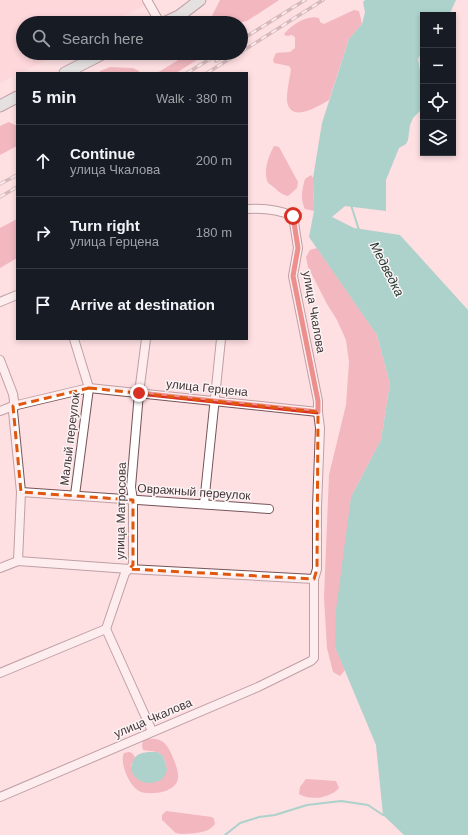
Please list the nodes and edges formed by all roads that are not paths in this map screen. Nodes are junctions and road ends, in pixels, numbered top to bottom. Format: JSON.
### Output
{"nodes":[{"id":1,"x":147,"y":0,"type":"edge"},
{"id":2,"x":200,"y":0,"type":"edge"},
{"id":3,"x":156,"y":16,"type":"edge"},
{"id":4,"x":178,"y":16,"type":"edge"},
{"id":5,"x":90,"y":60,"type":"edge"},
{"id":6,"x":67,"y":72,"type":"edge"},
{"id":7,"x":16,"y":98,"type":"edge"},
{"id":8,"x":0,"y":106,"type":"edge"},
{"id":9,"x":248,"y":209,"type":"edge"},
{"id":10,"x":16,"y":296,"type":"edge"},
{"id":11,"x":0,"y":302,"type":"edge"},
{"id":12,"x":74,"y":340,"type":"edge"},
{"id":13,"x":146,"y":340,"type":"edge"},
{"id":14,"x":221,"y":340,"type":"edge"},
{"id":15,"x":0,"y":360,"type":"edge"},
{"id":16,"x":89,"y":388,"type":"junction"},
{"id":17,"x":139,"y":393,"type":"junction"},
{"id":18,"x":215,"y":401,"type":"junction"},
{"id":19,"x":13,"y":406,"type":"junction"},
{"id":20,"x":0,"y":411,"type":"edge"},
{"id":21,"x":318,"y":412,"type":"junction"},
{"id":22,"x":21,"y":492,"type":"junction"},
{"id":23,"x":75,"y":495,"type":"junction"},
{"id":24,"x":133,"y":500,"type":"junction"},
{"id":25,"x":204,"y":504,"type":"junction"},
{"id":26,"x":269,"y":509,"type":"dead end"},
{"id":27,"x":18,"y":561,"type":"junction"},
{"id":28,"x":0,"y":568,"type":"edge"},
{"id":29,"x":129,"y":569,"type":"junction"},
{"id":30,"x":314,"y":579,"type":"junction"},
{"id":31,"x":106,"y":629,"type":"junction"},
{"id":32,"x":0,"y":673,"type":"edge"},
{"id":33,"x":152,"y":731,"type":"junction"},
{"id":34,"x":0,"y":797,"type":"edge"}],
"edges":[{"from":1,"to":3,"type":"street"},
{"from":2,"to":4,"type":"street"},
{"from":5,"to":6,"type":"street"},
{"from":7,"to":8,"type":"street"},
{"from":9,"to":21,"type":"street","name":"улица Чкалова"},
{"from":10,"to":11,"type":"street"},
{"from":12,"to":16,"type":"street","name":"Малый переулок"},
{"from":13,"to":17,"type":"street","name":"улица Матросова"},
{"from":14,"to":18,"type":"street"},
{"from":15,"to":19,"type":"street"},
{"from":16,"to":17,"type":"street","name":"улица Герцена"},
{"from":16,"to":19,"type":"street","name":"улица Герцена"},
{"from":16,"to":23,"type":"street","name":"Малый переулок"},
{"from":17,"to":18,"type":"street","name":"улица Герцена"},
{"from":17,"to":24,"type":"street","name":"улица Матросова"},
{"from":18,"to":21,"type":"street","name":"улица Герцена"},
{"from":18,"to":25,"type":"street"},
{"from":19,"to":20,"type":"street","name":"улица Герцена"},
{"from":19,"to":22,"type":"street"},
{"from":21,"to":30,"type":"street","name":"улица Чкалова"},
{"from":22,"to":23,"type":"street","name":"Овражный переулок"},
{"from":22,"to":27,"type":"street"},
{"from":23,"to":24,"type":"street","name":"Овражный переулок"},
{"from":24,"to":25,"type":"street","name":"Овражный переулок"},
{"from":24,"to":29,"type":"street","name":"улица Матросова"},
{"from":25,"to":26,"type":"street","name":"Овражный переулок"},
{"from":27,"to":28,"type":"street"},
{"from":27,"to":29,"type":"street"},
{"from":29,"to":30,"type":"street"},
{"from":29,"to":31,"type":"street","name":"улица Матросова"},
{"from":30,"to":33,"type":"street","name":"улица Чкалова"},
{"from":31,"to":32,"type":"street"},
{"from":31,"to":33,"type":"street"},
{"from":33,"to":34,"type":"street","name":"улица Чкалова"}]}
